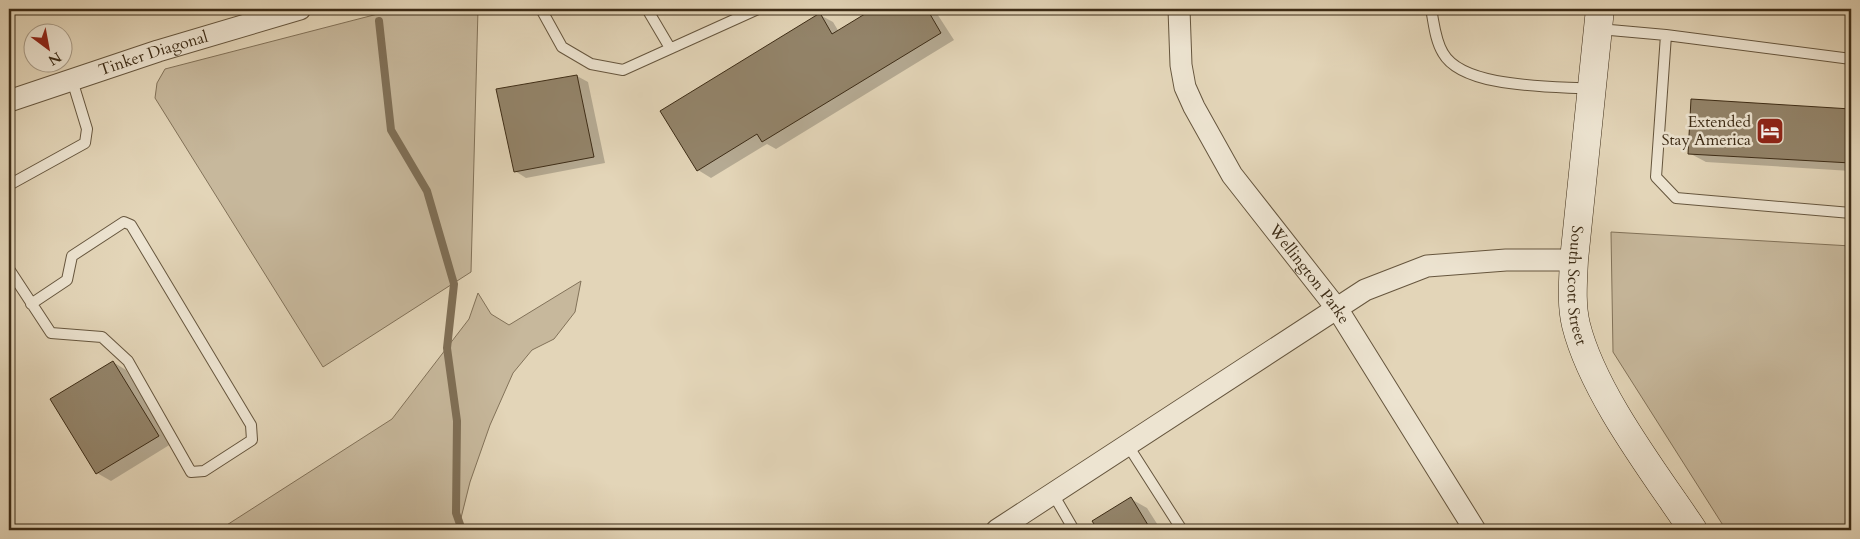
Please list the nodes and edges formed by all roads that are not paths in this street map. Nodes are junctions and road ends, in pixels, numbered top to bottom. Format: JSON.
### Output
{"nodes":[{"id":1,"x":300,"y":9,"type":"edge"},
{"id":2,"x":542,"y":9,"type":"edge"},
{"id":3,"x":647,"y":9,"type":"edge"},
{"id":4,"x":757,"y":9,"type":"edge"},
{"id":5,"x":1179,"y":9,"type":"edge"},
{"id":6,"x":1431,"y":9,"type":"edge"},
{"id":7,"x":1599,"y":19,"type":"edge"},
{"id":8,"x":1666,"y":35,"type":"junction"},
{"id":9,"x":670,"y":48,"type":"junction"},
{"id":10,"x":1851,"y":59,"type":"edge"},
{"id":11,"x":72,"y":80,"type":"junction"},
{"id":12,"x":1592,"y":89,"type":"junction"},
{"id":13,"x":9,"y":101,"type":"edge"},
{"id":14,"x":9,"y":185,"type":"edge"},
{"id":15,"x":1851,"y":213,"type":"edge"},
{"id":16,"x":1574,"y":260,"type":"junction"},
{"id":17,"x":9,"y":269,"type":"edge"},
{"id":18,"x":31,"y":304,"type":"junction"},
{"id":19,"x":1338,"y":310,"type":"junction"},
{"id":20,"x":1127,"y":444,"type":"junction"},
{"id":21,"x":1053,"y":494,"type":"junction"},
{"id":22,"x":996,"y":530,"type":"edge"},
{"id":23,"x":1074,"y":530,"type":"edge"},
{"id":24,"x":1182,"y":530,"type":"edge"},
{"id":25,"x":1474,"y":530,"type":"edge"},
{"id":26,"x":1693,"y":530,"type":"edge"}],
"edges":[{"from":1,"to":11,"type":"street","name":"Tinker Diagonal"},
{"from":2,"to":9,"type":"lane"},
{"from":3,"to":9,"type":"lane"},
{"from":4,"to":9,"type":"lane"},
{"from":5,"to":19,"type":"street","name":"Wellington Parke"},
{"from":6,"to":12,"type":"lane"},
{"from":7,"to":8,"type":"lane"},
{"from":7,"to":12,"type":"street","name":"South Scott Street"},
{"from":8,"to":10,"type":"lane"},
{"from":8,"to":15,"type":"lane"},
{"from":11,"to":13,"type":"street","name":"Tinker Diagonal"},
{"from":11,"to":14,"type":"lane"},
{"from":12,"to":16,"type":"street","name":"South Scott Street"},
{"from":16,"to":19,"type":"street"},
{"from":16,"to":26,"type":"street","name":"South Scott Street"},
{"from":17,"to":18,"type":"lane"},
{"from":18,"to":18,"type":"lane"},
{"from":19,"to":20,"type":"street"},
{"from":19,"to":25,"type":"street","name":"Wellington Parke"},
{"from":20,"to":21,"type":"street"},
{"from":20,"to":24,"type":"lane"},
{"from":21,"to":22,"type":"street"},
{"from":21,"to":23,"type":"lane"}]}
